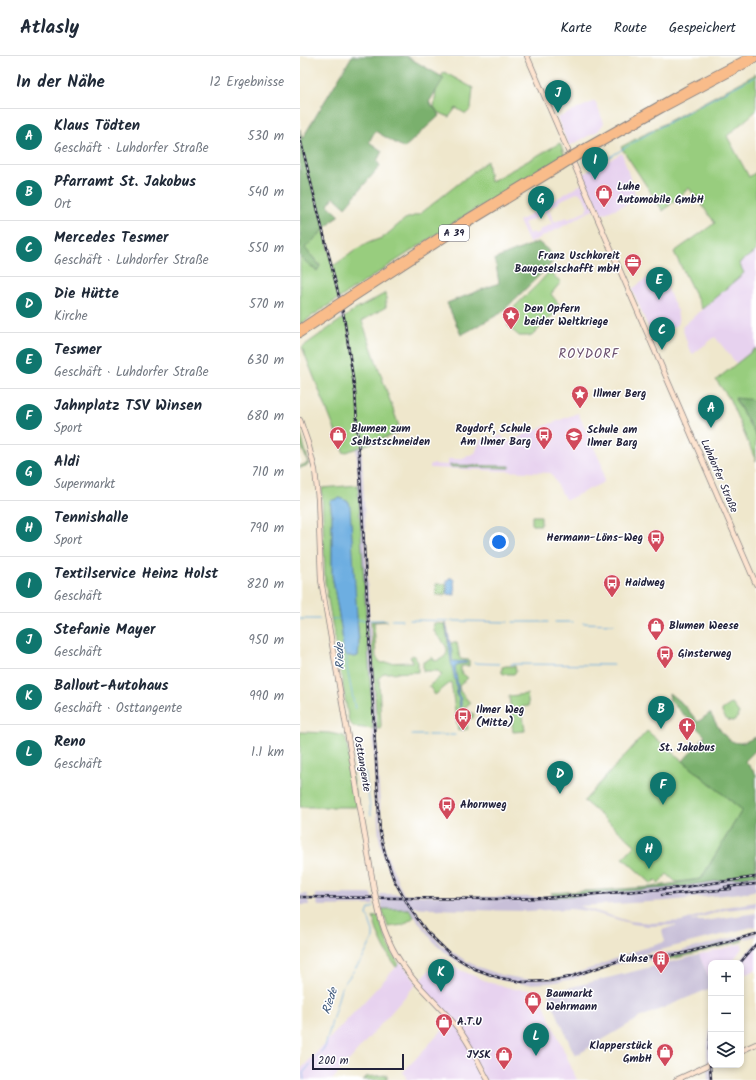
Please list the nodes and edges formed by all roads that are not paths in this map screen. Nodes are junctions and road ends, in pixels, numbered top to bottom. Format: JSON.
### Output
{"nodes":[{"id":1,"x":527,"y":56,"type":"edge"},
{"id":2,"x":751,"y":56,"type":"edge"},
{"id":3,"x":756,"y":59,"type":"edge"},
{"id":4,"x":581,"y":152,"type":"junction"},
{"id":5,"x":332,"y":310,"type":"junction"},
{"id":6,"x":300,"y":328,"type":"edge"},
{"id":7,"x":300,"y":334,"type":"edge"},
{"id":8,"x":300,"y":420,"type":"edge"},
{"id":9,"x":756,"y":584,"type":"edge"},
{"id":10,"x":756,"y":1044,"type":"edge"},
{"id":11,"x":744,"y":1050,"type":"edge"},
{"id":12,"x":708,"y":1065,"type":"edge"},
{"id":13,"x":488,"y":1080,"type":"edge"},
{"id":14,"x":676,"y":1080,"type":"edge"}],
"edges":[{"from":1,"to":9,"type":"main road","name":"Luhdorfer Straße"},
{"from":2,"to":4,"type":"highway","number":"A 39"},
{"from":3,"to":4,"type":"highway","number":"A 39"},
{"from":4,"to":5,"type":"highway","number":"A 39","bridge":true},
{"from":5,"to":6,"type":"highway","number":"A 39"},
{"from":5,"to":7,"type":"highway","number":"A 39"},
{"from":8,"to":13,"type":"main road","name":"Osttangente","bridge":true},
{"from":10,"to":11,"type":"main road"},
{"from":12,"to":14,"type":"main road"}]}
